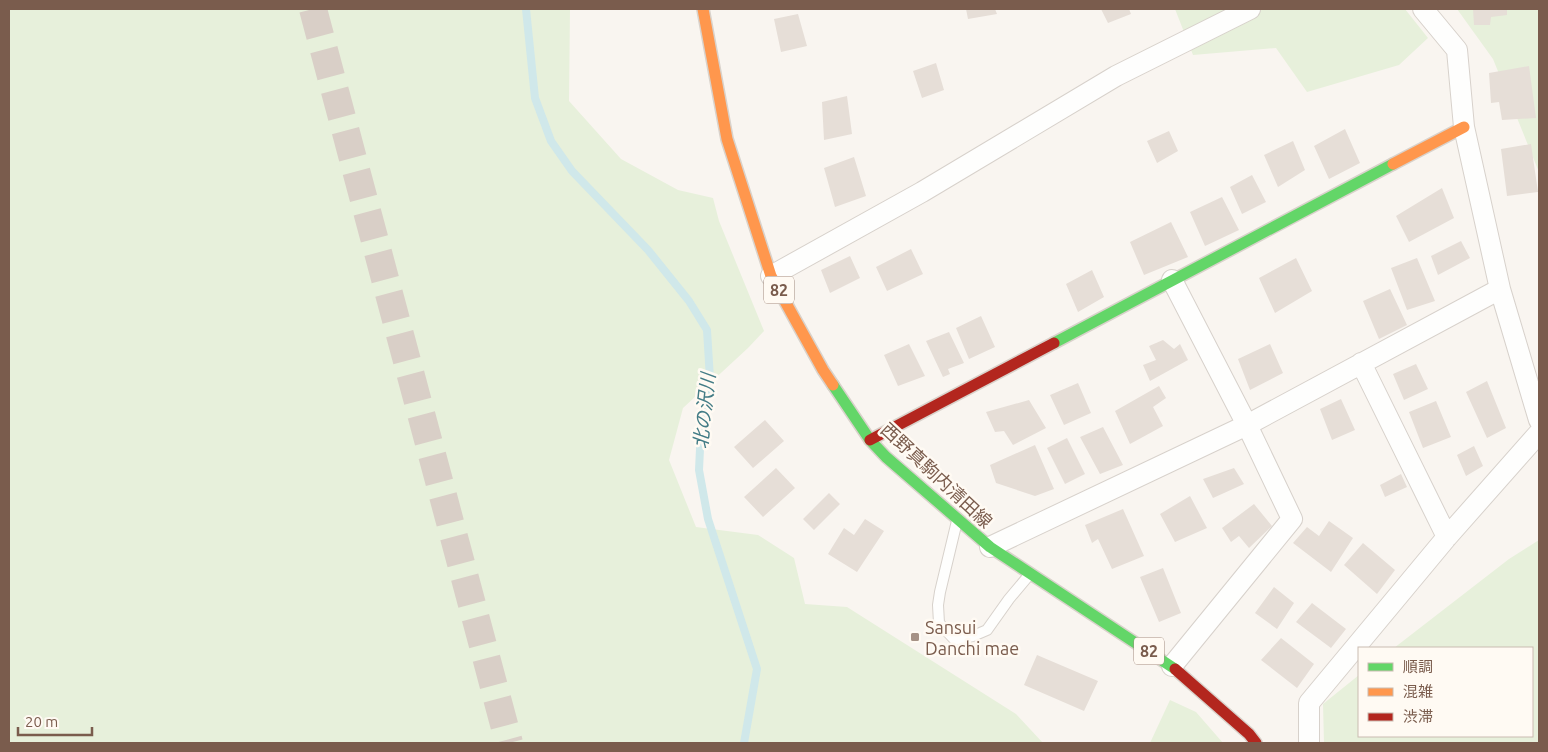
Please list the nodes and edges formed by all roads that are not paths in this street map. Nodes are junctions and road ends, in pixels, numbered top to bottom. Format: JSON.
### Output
{"nodes":[{"id":1,"x":703,"y":9,"type":"edge"},
{"id":2,"x":1250,"y":9,"type":"edge"},
{"id":3,"x":1423,"y":9,"type":"edge"},
{"id":4,"x":1464,"y":126,"type":"junction"},
{"id":5,"x":771,"y":276,"type":"junction"},
{"id":6,"x":1172,"y":280,"type":"junction"},
{"id":7,"x":1500,"y":288,"type":"junction"},
{"id":8,"x":1361,"y":364,"type":"junction"},
{"id":9,"x":1539,"y":420,"type":"edge"},
{"id":10,"x":1247,"y":425,"type":"junction"},
{"id":11,"x":1539,"y":433,"type":"edge"},
{"id":12,"x":870,"y":440,"type":"junction"},
{"id":13,"x":957,"y":519,"type":"junction"},
{"id":14,"x":1447,"y":538,"type":"junction"},
{"id":15,"x":990,"y":547,"type":"junction"},
{"id":16,"x":1031,"y":574,"type":"junction"},
{"id":17,"x":1172,"y":666,"type":"junction"},
{"id":18,"x":1256,"y":743,"type":"edge"},
{"id":19,"x":1309,"y":743,"type":"edge"}],
"edges":[{"from":1,"to":5,"type":"main road","name":"西野真駒内清田線","number":"82"},
{"from":2,"to":5,"type":"street"},
{"from":3,"to":4,"type":"street"},
{"from":4,"to":6,"type":"main road"},
{"from":4,"to":7,"type":"street"},
{"from":5,"to":12,"type":"main road","name":"西野真駒内清田線","number":"82"},
{"from":6,"to":10,"type":"street"},
{"from":6,"to":12,"type":"main road"},
{"from":7,"to":8,"type":"street"},
{"from":7,"to":9,"type":"street"},
{"from":8,"to":10,"type":"street"},
{"from":8,"to":14,"type":"street"},
{"from":10,"to":15,"type":"street"},
{"from":10,"to":17,"type":"street"},
{"from":11,"to":14,"type":"street"},
{"from":12,"to":13,"type":"main road","name":"西野真駒内清田線","number":"82"},
{"from":13,"to":15,"type":"main road","name":"西野真駒内清田線","number":"82"},
{"from":13,"to":16,"type":"lane"},
{"from":14,"to":19,"type":"street"},
{"from":15,"to":16,"type":"main road","name":"西野真駒内清田線","number":"82"},
{"from":16,"to":17,"type":"main road","name":"西野真駒内清田線","number":"82"},
{"from":17,"to":18,"type":"main road","name":"西野真駒内清田線","number":"82"}]}
